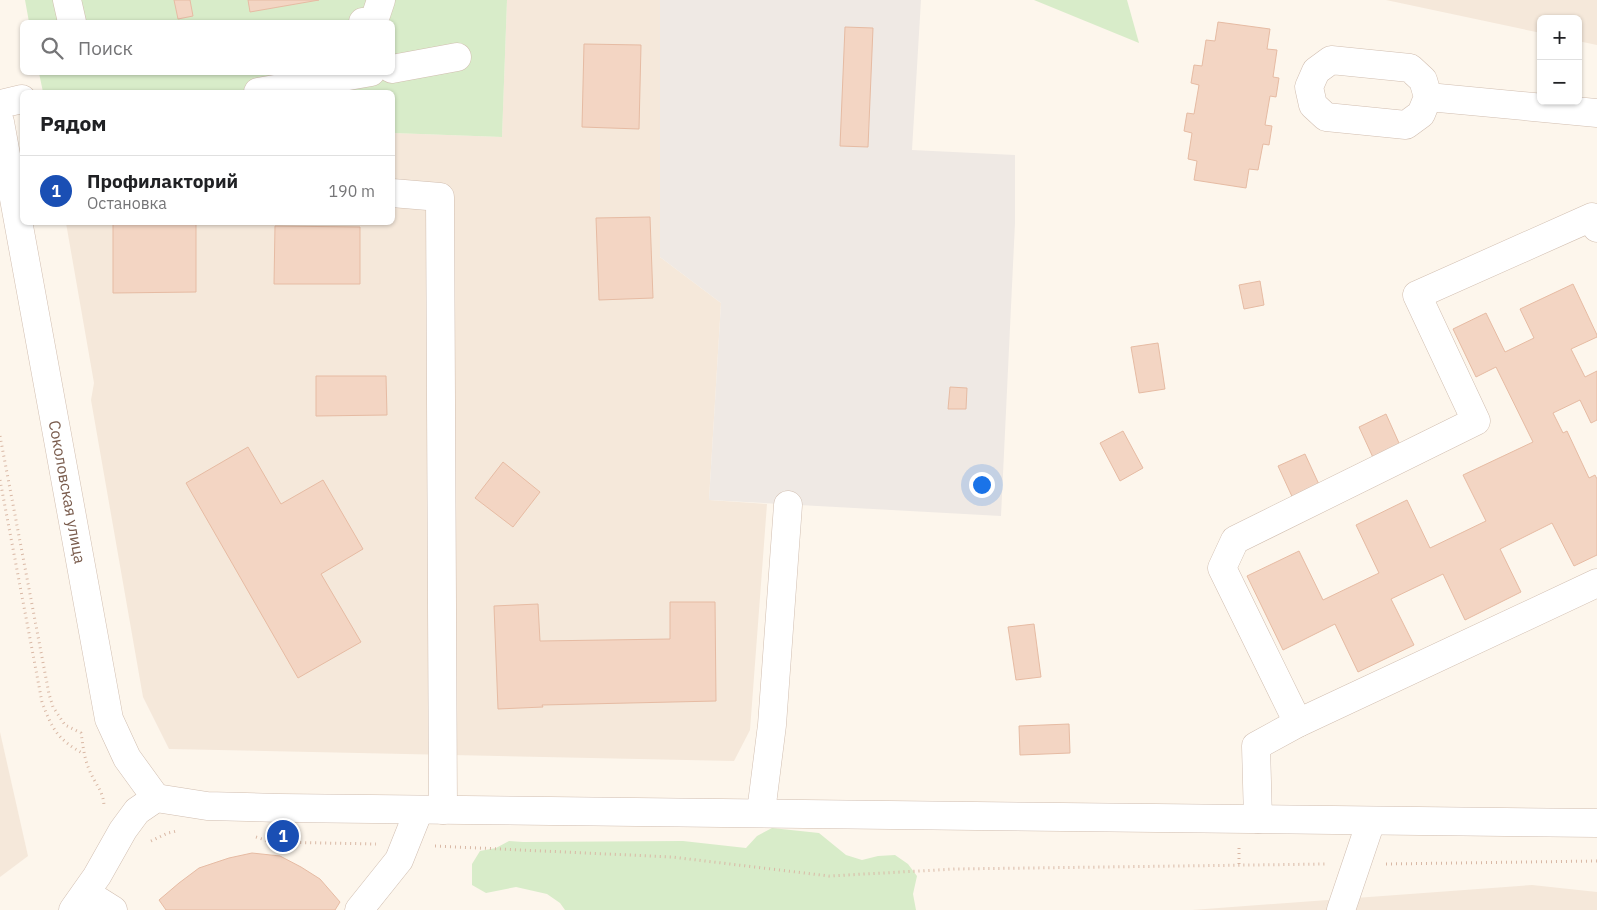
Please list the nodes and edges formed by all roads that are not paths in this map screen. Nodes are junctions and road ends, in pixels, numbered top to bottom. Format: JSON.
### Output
{"nodes":[{"id":1,"x":67,"y":0,"type":"edge"},
{"id":2,"x":381,"y":0,"type":"edge"},
{"id":3,"x":72,"y":20,"type":"edge"},
{"id":4,"x":374,"y":20,"type":"edge"},
{"id":5,"x":456,"y":57,"type":"dead end"},
{"id":6,"x":395,"y":68,"type":"edge"},
{"id":7,"x":354,"y":75,"type":"edge"},
{"id":8,"x":269,"y":90,"type":"edge"},
{"id":9,"x":1428,"y":97,"type":"dead end"},
{"id":10,"x":20,"y":99,"type":"edge"},
{"id":11,"x":0,"y":104,"type":"edge"},
{"id":12,"x":1597,"y":113,"type":"edge"},
{"id":13,"x":0,"y":122,"type":"edge"},
{"id":14,"x":11,"y":174,"type":"edge"},
{"id":15,"x":395,"y":193,"type":"edge"},
{"id":16,"x":20,"y":224,"type":"edge"},
{"id":17,"x":20,"y":225,"type":"edge"},
{"id":18,"x":1597,"y":228,"type":"edge"},
{"id":19,"x":788,"y":505,"type":"dead end"},
{"id":20,"x":1597,"y":583,"type":"edge"},
{"id":21,"x":1298,"y":723,"type":"junction"},
{"id":22,"x":156,"y":798,"type":"junction"},
{"id":23,"x":431,"y":810,"type":"junction"},
{"id":24,"x":761,"y":812,"type":"junction"},
{"id":25,"x":1258,"y":819,"type":"junction"},
{"id":26,"x":1371,"y":820,"type":"junction"},
{"id":27,"x":1597,"y":824,"type":"edge"},
{"id":28,"x":79,"y":901,"type":"edge"},
{"id":29,"x":367,"y":907,"type":"edge"},
{"id":30,"x":113,"y":910,"type":"edge"},
{"id":31,"x":1341,"y":910,"type":"edge"}],
"edges":[{"from":1,"to":3,"type":"street"},
{"from":2,"to":4,"type":"street"},
{"from":5,"to":6,"type":"street"},
{"from":7,"to":8,"type":"street"},
{"from":9,"to":12,"type":"street"},
{"from":10,"to":11,"type":"street"},
{"from":13,"to":14,"type":"street","name":"Соколовская улица"},
{"from":14,"to":16,"type":"street","name":"Соколовская улица"},
{"from":15,"to":23,"type":"street"},
{"from":17,"to":22,"type":"street","name":"Соколовская улица"},
{"from":18,"to":21,"type":"street"},
{"from":19,"to":24,"type":"street"},
{"from":20,"to":21,"type":"street"},
{"from":21,"to":25,"type":"street"},
{"from":22,"to":23,"type":"street"},
{"from":22,"to":28,"type":"street"},
{"from":23,"to":24,"type":"street"},
{"from":23,"to":29,"type":"street"},
{"from":24,"to":25,"type":"street"},
{"from":25,"to":26,"type":"street"},
{"from":26,"to":27,"type":"street"},
{"from":26,"to":31,"type":"street"},
{"from":28,"to":30,"type":"street"}]}
